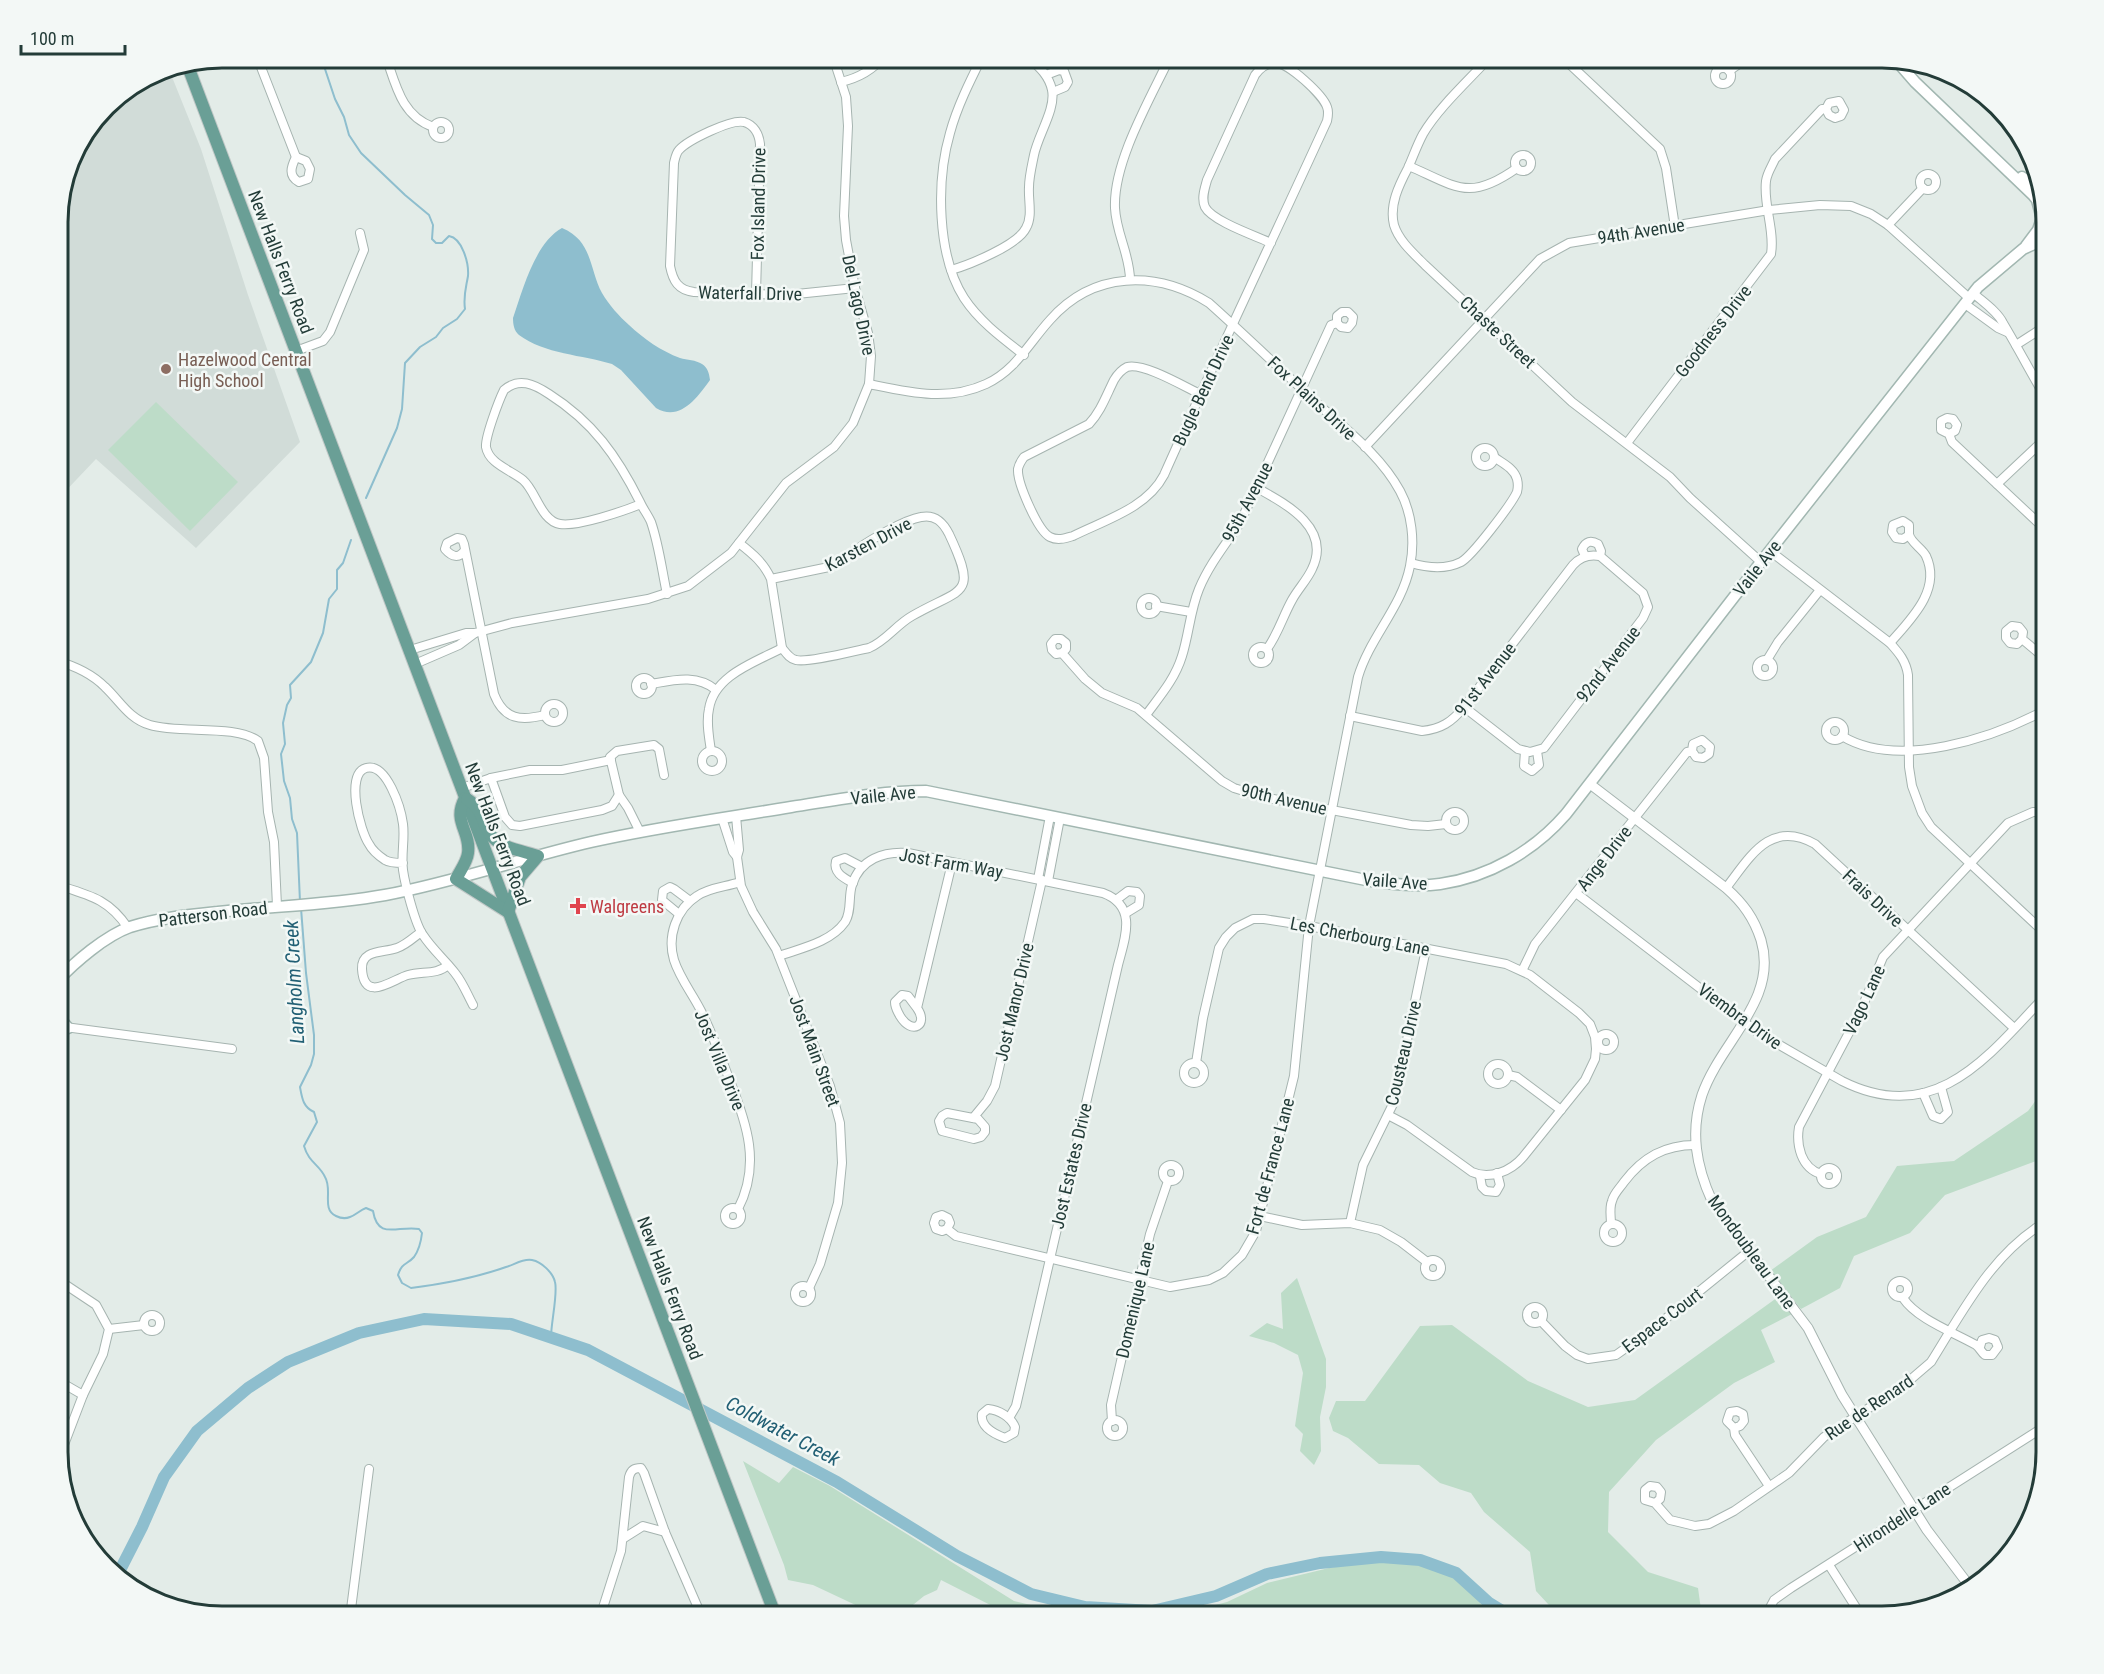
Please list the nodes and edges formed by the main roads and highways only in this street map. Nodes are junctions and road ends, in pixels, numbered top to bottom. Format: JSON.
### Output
{"nodes":[{"id":1,"x":1904,"y":69,"type":"edge"},
{"id":2,"x":189,"y":71,"type":"edge"},
{"id":3,"x":2004,"y":166,"type":"junction"},
{"id":4,"x":2032,"y":184,"type":"edge"},
{"id":5,"x":2035,"y":198,"type":"edge"},
{"id":6,"x":2036,"y":232,"type":"edge"},
{"id":7,"x":2036,"y":243,"type":"edge"},
{"id":8,"x":2023,"y":249,"type":"junction"},
{"id":9,"x":464,"y":793,"type":"junction"},
{"id":10,"x":538,"y":856,"type":"junction"},
{"id":11,"x":493,"y":870,"type":"junction"},
{"id":12,"x":456,"y":879,"type":"junction"},
{"id":13,"x":508,"y":912,"type":"junction"},
{"id":14,"x":68,"y":971,"type":"edge"},
{"id":15,"x":772,"y":1606,"type":"edge"}],
"edges":[{"from":1,"to":3,"type":"main road"},
{"from":2,"to":9,"type":"main road","name":"New Halls Ferry Road"},
{"from":3,"to":4,"type":"main road"},
{"from":3,"to":5,"type":"main road"},
{"from":6,"to":8,"type":"main road"},
{"from":7,"to":8,"type":"main road"},
{"from":8,"to":10,"type":"main road","name":"Vaile Ave"},
{"from":9,"to":10,"type":"main road"},
{"from":9,"to":11,"type":"main road","name":"New Halls Ferry Road"},
{"from":9,"to":12,"type":"main road"},
{"from":10,"to":11,"type":"main road","name":"Vaile Ave"},
{"from":10,"to":13,"type":"main road"},
{"from":11,"to":12,"type":"main road","name":"Patterson Road"},
{"from":11,"to":13,"type":"main road","name":"New Halls Ferry Road"},
{"from":12,"to":13,"type":"main road"},
{"from":12,"to":14,"type":"main road","name":"Patterson Road"},
{"from":13,"to":15,"type":"main road","name":"New Halls Ferry Road"}]}
